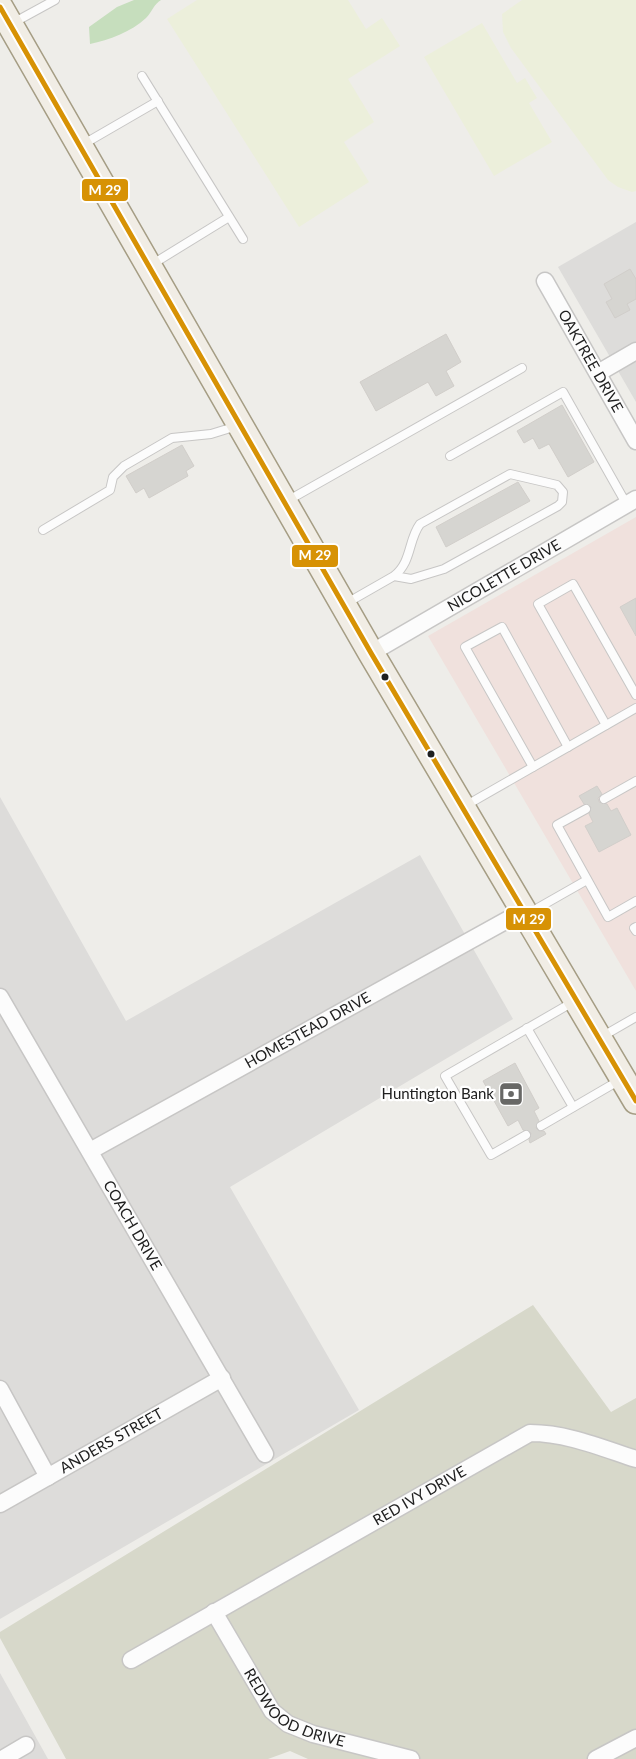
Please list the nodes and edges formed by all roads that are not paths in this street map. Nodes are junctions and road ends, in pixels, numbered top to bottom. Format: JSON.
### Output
{"nodes":[{"id":1,"x":55,"y":0,"type":"edge"},
{"id":2,"x":5,"y":16,"type":"edge"},
{"id":3,"x":142,"y":76,"type":"dead end"},
{"id":4,"x":158,"y":102,"type":"junction"},
{"id":5,"x":80,"y":146,"type":"junction"},
{"id":6,"x":229,"y":217,"type":"junction"},
{"id":7,"x":243,"y":239,"type":"dead end"},
{"id":8,"x":149,"y":266,"type":"junction"},
{"id":9,"x":544,"y":281,"type":"dead end"},
{"id":10,"x":636,"y":351,"type":"edge"},
{"id":11,"x":522,"y":368,"type":"dead end"},
{"id":12,"x":598,"y":373,"type":"junction"},
{"id":13,"x":240,"y":425,"type":"junction"},
{"id":14,"x":636,"y":441,"type":"edge"},
{"id":15,"x":450,"y":456,"type":"dead end"},
{"id":16,"x":285,"y":502,"type":"junction"},
{"id":17,"x":632,"y":502,"type":"edge"},
{"id":18,"x":43,"y":530,"type":"dead end"},
{"id":19,"x":394,"y":576,"type":"junction"},
{"id":20,"x":344,"y":604,"type":"junction"},
{"id":21,"x":371,"y":653,"type":"junction"},
{"id":22,"x":636,"y":695,"type":"edge"},
{"id":23,"x":636,"y":708,"type":"edge"},
{"id":24,"x":606,"y":725,"type":"junction"},
{"id":25,"x":568,"y":747,"type":"junction"},
{"id":26,"x":533,"y":767,"type":"junction"},
{"id":27,"x":636,"y":781,"type":"edge"},
{"id":28,"x":604,"y":799,"type":"dead end"},
{"id":29,"x":463,"y":807,"type":"junction"},
{"id":30,"x":586,"y":809,"type":"dead end"},
{"id":31,"x":587,"y":880,"type":"junction"},
{"id":32,"x":636,"y":901,"type":"edge"},
{"id":33,"x":526,"y":912,"type":"junction"},
{"id":34,"x":636,"y":926,"type":"edge"},
{"id":35,"x":636,"y":931,"type":"edge"},
{"id":36,"x":0,"y":997,"type":"edge"},
{"id":37,"x":577,"y":1000,"type":"junction"},
{"id":38,"x":636,"y":1017,"type":"edge"},
{"id":39,"x":7,"y":1024,"type":"edge"},
{"id":40,"x":527,"y":1028,"type":"junction"},
{"id":41,"x":599,"y":1038,"type":"junction"},
{"id":42,"x":623,"y":1078,"type":"junction"},
{"id":43,"x":636,"y":1101,"type":"edge"},
{"id":44,"x":573,"y":1107,"type":"junction"},
{"id":45,"x":542,"y":1126,"type":"dead end"},
{"id":46,"x":526,"y":1135,"type":"dead end"},
{"id":47,"x":90,"y":1151,"type":"junction"},
{"id":48,"x":222,"y":1378,"type":"junction"},
{"id":49,"x":0,"y":1389,"type":"edge"},
{"id":50,"x":265,"y":1454,"type":"dead end"},
{"id":51,"x":636,"y":1459,"type":"edge"},
{"id":52,"x":48,"y":1477,"type":"junction"},
{"id":53,"x":0,"y":1504,"type":"edge"},
{"id":54,"x":214,"y":1612,"type":"junction"},
{"id":55,"x":131,"y":1660,"type":"dead end"},
{"id":56,"x":26,"y":1745,"type":"dead end"},
{"id":57,"x":630,"y":1748,"type":"edge"},
{"id":58,"x":2,"y":1759,"type":"edge"},
{"id":59,"x":411,"y":1759,"type":"edge"},
{"id":60,"x":596,"y":1759,"type":"edge"}],
"edges":[{"from":1,"to":2,"type":"lane"},
{"from":2,"to":5,"type":"main road"},
{"from":3,"to":4,"type":"lane"},
{"from":4,"to":5,"type":"lane"},
{"from":4,"to":6,"type":"lane"},
{"from":5,"to":8,"type":"main road"},
{"from":6,"to":7,"type":"lane"},
{"from":6,"to":8,"type":"lane"},
{"from":8,"to":13,"type":"main road"},
{"from":9,"to":12,"type":"street","name":"OAKTREE DRIVE"},
{"from":10,"to":12,"type":"street"},
{"from":11,"to":16,"type":"lane"},
{"from":12,"to":14,"type":"street","name":"OAKTREE DRIVE"},
{"from":13,"to":16,"type":"main road"},
{"from":13,"to":18,"type":"lane"},
{"from":15,"to":17,"type":"lane"},
{"from":16,"to":20,"type":"main road"},
{"from":17,"to":21,"type":"street","name":"NICOLETTE DRIVE"},
{"from":19,"to":19,"type":"lane"},
{"from":19,"to":20,"type":"lane"},
{"from":20,"to":21,"type":"main road"},
{"from":21,"to":29,"type":"main road"},
{"from":22,"to":24,"type":"lane"},
{"from":23,"to":24,"type":"lane"},
{"from":24,"to":25,"type":"lane"},
{"from":25,"to":26,"type":"lane"},
{"from":25,"to":26,"type":"lane"},
{"from":26,"to":29,"type":"lane"},
{"from":27,"to":28,"type":"lane"},
{"from":29,"to":33,"type":"main road"},
{"from":30,"to":31,"type":"lane"},
{"from":31,"to":32,"type":"lane"},
{"from":31,"to":33,"type":"lane"},
{"from":33,"to":37,"type":"main road"},
{"from":33,"to":47,"type":"street","name":"HOMESTEAD DRIVE"},
{"from":34,"to":35,"type":"lane"},
{"from":36,"to":39,"type":"street","name":"COACH DRIVE"},
{"from":37,"to":40,"type":"lane"},
{"from":37,"to":41,"type":"main road"},
{"from":38,"to":41,"type":"lane"},
{"from":39,"to":47,"type":"street","name":"COACH DRIVE"},
{"from":40,"to":44,"type":"lane"},
{"from":40,"to":46,"type":"lane"},
{"from":41,"to":42,"type":"main road"},
{"from":42,"to":43,"type":"main road"},
{"from":42,"to":44,"type":"lane"},
{"from":44,"to":45,"type":"lane"},
{"from":47,"to":48,"type":"street","name":"COACH DRIVE"},
{"from":48,"to":50,"type":"street","name":"COACH DRIVE"},
{"from":48,"to":52,"type":"street","name":"ANDERS STREET"},
{"from":49,"to":52,"type":"street"},
{"from":51,"to":54,"type":"street","name":"RED IVY DRIVE"},
{"from":52,"to":53,"type":"street","name":"ANDERS STREET"},
{"from":54,"to":55,"type":"street","name":"RED IVY DRIVE"},
{"from":54,"to":59,"type":"street","name":"REDWOOD DRIVE"},
{"from":56,"to":58,"type":"street"},
{"from":57,"to":60,"type":"street"}]}
